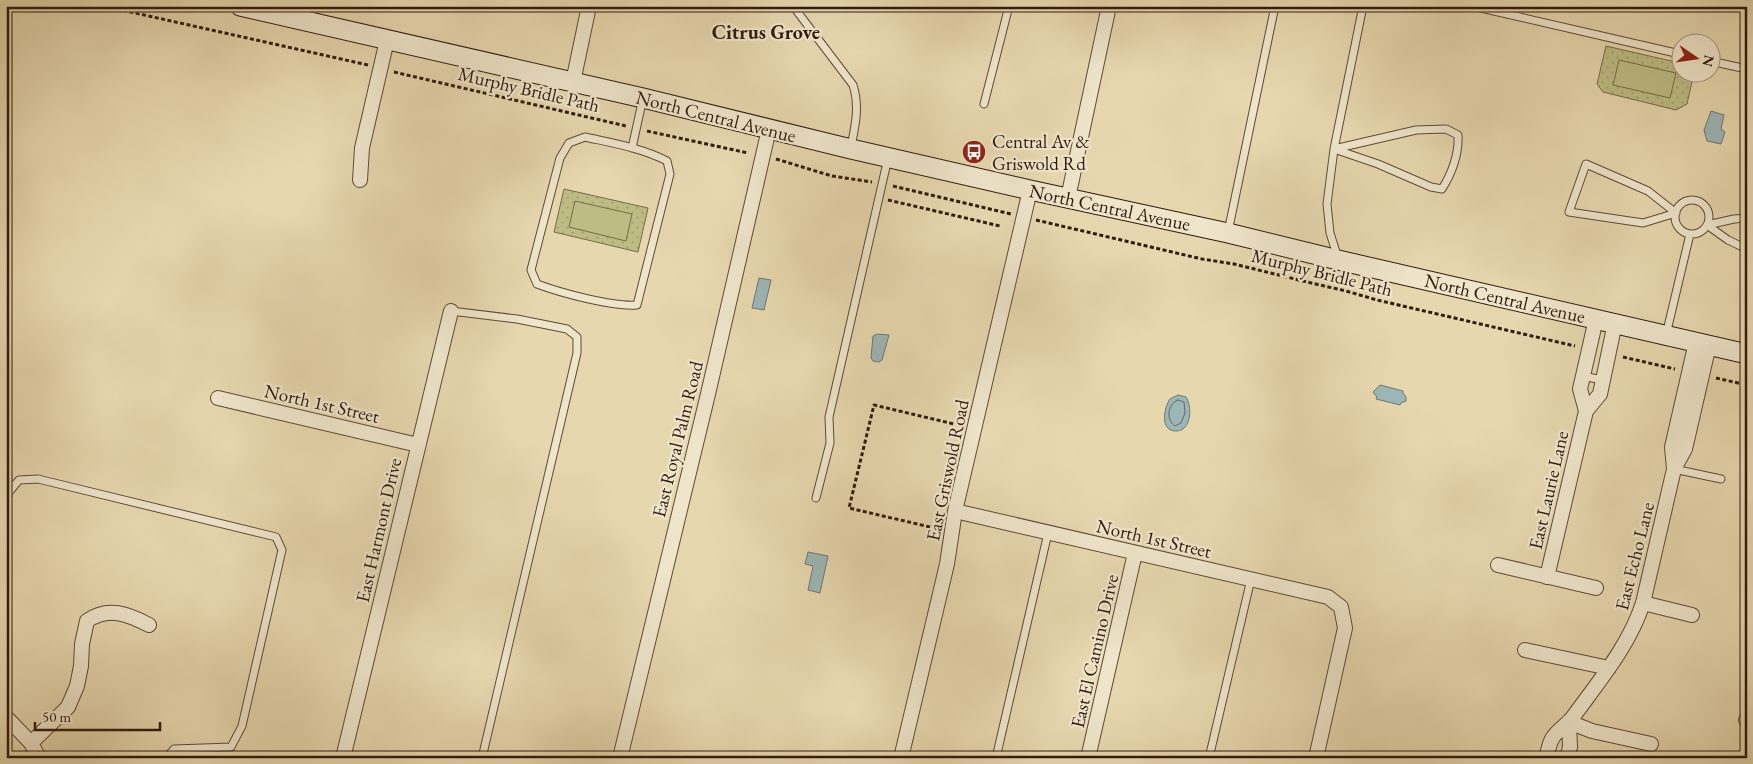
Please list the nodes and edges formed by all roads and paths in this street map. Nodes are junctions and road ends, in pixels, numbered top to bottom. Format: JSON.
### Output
{"nodes":[{"id":1,"x":104,"y":6,"type":"edge"},
{"id":2,"x":240,"y":6,"type":"edge"},
{"id":3,"x":589,"y":6,"type":"edge"},
{"id":4,"x":793,"y":6,"type":"edge"},
{"id":5,"x":1010,"y":6,"type":"edge"},
{"id":6,"x":1108,"y":6,"type":"edge"},
{"id":7,"x":1274,"y":6,"type":"edge"},
{"id":8,"x":1363,"y":6,"type":"edge"},
{"id":9,"x":1472,"y":6,"type":"edge"},
{"id":10,"x":387,"y":40,"type":"junction"},
{"id":11,"x":1670,"y":52,"type":"edge"},
{"id":12,"x":1720,"y":63,"type":"edge"},
{"id":13,"x":368,"y":65,"type":"dead end"},
{"id":14,"x":1747,"y":69,"type":"edge"},
{"id":15,"x":391,"y":71,"type":"dead end"},
{"id":16,"x":573,"y":82,"type":"junction"},
{"id":17,"x":643,"y":98,"type":"junction"},
{"id":18,"x":984,"y":104,"type":"dead end"},
{"id":19,"x":636,"y":128,"type":"junction"},
{"id":20,"x":769,"y":129,"type":"junction"},
{"id":21,"x":632,"y":148,"type":"junction"},
{"id":22,"x":1334,"y":149,"type":"junction"},
{"id":23,"x":850,"y":150,"type":"junction"},
{"id":24,"x":750,"y":153,"type":"dead end"},
{"id":25,"x":888,"y":158,"type":"junction"},
{"id":26,"x":360,"y":180,"type":"dead end"},
{"id":27,"x":1030,"y":190,"type":"junction"},
{"id":28,"x":1068,"y":198,"type":"junction"},
{"id":29,"x":887,"y":200,"type":"dead end"},
{"id":30,"x":1676,"y":213,"type":"junction"},
{"id":31,"x":1747,"y":218,"type":"edge"},
{"id":32,"x":1036,"y":220,"type":"dead end"},
{"id":33,"x":1707,"y":225,"type":"junction"},
{"id":34,"x":1000,"y":226,"type":"dead end"},
{"id":35,"x":1228,"y":233,"type":"junction"},
{"id":36,"x":1690,"y":234,"type":"junction"},
{"id":37,"x":1747,"y":250,"type":"edge"},
{"id":38,"x":1338,"y":260,"type":"junction"},
{"id":39,"x":451,"y":311,"type":"joint"},
{"id":40,"x":1596,"y":319,"type":"junction"},
{"id":41,"x":1615,"y":323,"type":"junction"},
{"id":42,"x":1666,"y":335,"type":"junction"},
{"id":43,"x":1703,"y":344,"type":"junction"},
{"id":44,"x":1590,"y":349,"type":"junction"},
{"id":45,"x":1608,"y":354,"type":"junction"},
{"id":46,"x":1747,"y":354,"type":"edge"},
{"id":47,"x":1696,"y":373,"type":"junction"},
{"id":48,"x":1583,"y":376,"type":"junction"},
{"id":49,"x":1602,"y":380,"type":"junction"},
{"id":50,"x":1747,"y":385,"type":"edge"},
{"id":51,"x":218,"y":398,"type":"dead end"},
{"id":52,"x":1586,"y":411,"type":"junction"},
{"id":53,"x":954,"y":424,"type":"dead end"},
{"id":54,"x":418,"y":445,"type":"junction"},
{"id":55,"x":1674,"y":469,"type":"junction"},
{"id":56,"x":1721,"y":479,"type":"dead end"},
{"id":57,"x":816,"y":498,"type":"dead end"},
{"id":58,"x":6,"y":505,"type":"edge"},
{"id":59,"x":955,"y":512,"type":"junction"},
{"id":60,"x":930,"y":527,"type":"dead end"},
{"id":61,"x":1048,"y":533,"type":"junction"},
{"id":62,"x":1135,"y":553,"type":"junction"},
{"id":63,"x":1498,"y":565,"type":"dead end"},
{"id":64,"x":1547,"y":577,"type":"junction"},
{"id":65,"x":1251,"y":579,"type":"junction"},
{"id":66,"x":1596,"y":588,"type":"dead end"},
{"id":67,"x":1643,"y":603,"type":"junction"},
{"id":68,"x":1692,"y":615,"type":"dead end"},
{"id":69,"x":149,"y":625,"type":"dead end"},
{"id":70,"x":1525,"y":650,"type":"dead end"},
{"id":71,"x":1608,"y":668,"type":"junction"},
{"id":72,"x":6,"y":717,"type":"edge"},
{"id":73,"x":1569,"y":722,"type":"junction"},
{"id":74,"x":31,"y":744,"type":"junction"},
{"id":75,"x":1651,"y":744,"type":"dead end"},
{"id":76,"x":40,"y":758,"type":"edge"},
{"id":77,"x":166,"y":758,"type":"edge"},
{"id":78,"x":343,"y":758,"type":"edge"},
{"id":79,"x":482,"y":758,"type":"edge"},
{"id":80,"x":620,"y":758,"type":"edge"},
{"id":81,"x":901,"y":758,"type":"edge"},
{"id":82,"x":996,"y":758,"type":"edge"},
{"id":83,"x":1088,"y":758,"type":"edge"},
{"id":84,"x":1209,"y":758,"type":"edge"},
{"id":85,"x":1316,"y":758,"type":"edge"},
{"id":86,"x":1546,"y":758,"type":"edge"},
{"id":87,"x":1567,"y":758,"type":"edge"}],
"edges":[{"from":1,"to":13,"type":"path"},
{"from":2,"to":10,"type":"main road","name":"North Central Avenue"},
{"from":3,"to":16,"type":"street"},
{"from":4,"to":23,"type":"lane"},
{"from":5,"to":18,"type":"lane"},
{"from":6,"to":28,"type":"street"},
{"from":7,"to":35,"type":"lane"},
{"from":8,"to":22,"type":"lane"},
{"from":9,"to":11,"type":"lane"},
{"from":10,"to":16,"type":"main road","name":"North Central Avenue"},
{"from":10,"to":26,"type":"street"},
{"from":12,"to":14,"type":"lane"},
{"from":15,"to":19,"type":"path","name":"Murphy Bridle Path"},
{"from":16,"to":17,"type":"main road","name":"North Central Avenue"},
{"from":17,"to":19,"type":"lane"},
{"from":17,"to":20,"type":"main road","name":"North Central Avenue"},
{"from":19,"to":21,"type":"lane"},
{"from":19,"to":24,"type":"path","name":"Murphy Bridle Path"},
{"from":20,"to":23,"type":"main road","name":"North Central Avenue"},
{"from":20,"to":80,"type":"street","name":"East Royal Palm Road"},
{"from":21,"to":21,"type":"lane"},
{"from":22,"to":22,"type":"lane"},
{"from":22,"to":38,"type":"lane"},
{"from":23,"to":25,"type":"main road","name":"North Central Avenue"},
{"from":25,"to":27,"type":"main road","name":"North Central Avenue"},
{"from":25,"to":57,"type":"lane"},
{"from":27,"to":28,"type":"main road","name":"North Central Avenue"},
{"from":27,"to":59,"type":"street","name":"East Griswold Road"},
{"from":28,"to":35,"type":"main road","name":"North Central Avenue"},
{"from":29,"to":34,"type":"path"},
{"from":30,"to":30,"type":"lane"},
{"from":30,"to":33,"type":"lane"},
{"from":30,"to":36,"type":"lane"},
{"from":31,"to":33,"type":"lane"},
{"from":32,"to":44,"type":"path","name":"Murphy Bridle Path"},
{"from":33,"to":36,"type":"lane"},
{"from":33,"to":37,"type":"lane"},
{"from":35,"to":38,"type":"main road","name":"North Central Avenue"},
{"from":36,"to":42,"type":"lane"},
{"from":38,"to":40,"type":"main road","name":"North Central Avenue"},
{"from":39,"to":54,"type":"street","name":"East Harmont Drive"},
{"from":39,"to":79,"type":"lane"},
{"from":40,"to":41,"type":"main road","name":"North Central Avenue"},
{"from":40,"to":44,"type":"street","name":"East Laurie Lane"},
{"from":41,"to":42,"type":"main road","name":"North Central Avenue"},
{"from":41,"to":45,"type":"street","name":"East Laurie Lane"},
{"from":42,"to":43,"type":"main road","name":"North Central Avenue"},
{"from":43,"to":46,"type":"main road","name":"North Central Avenue"},
{"from":43,"to":47,"type":"street","name":"East Echo Lane"},
{"from":44,"to":48,"type":"street","name":"East Laurie Lane"},
{"from":45,"to":47,"type":"path"},
{"from":45,"to":49,"type":"street","name":"East Laurie Lane"},
{"from":47,"to":50,"type":"path"},
{"from":47,"to":55,"type":"street","name":"East Echo Lane"},
{"from":48,"to":49,"type":"lane"},
{"from":48,"to":52,"type":"street","name":"East Laurie Lane"},
{"from":49,"to":52,"type":"street","name":"East Laurie Lane"},
{"from":51,"to":54,"type":"street","name":"North 1st Street"},
{"from":52,"to":64,"type":"street","name":"East Laurie Lane"},
{"from":53,"to":60,"type":"path"},
{"from":54,"to":78,"type":"street","name":"East Harmont Drive"},
{"from":55,"to":56,"type":"lane"},
{"from":55,"to":67,"type":"street","name":"East Echo Lane"},
{"from":58,"to":77,"type":"lane"},
{"from":59,"to":61,"type":"street","name":"North 1st Street"},
{"from":59,"to":81,"type":"street","name":"East Griswold Road"},
{"from":61,"to":62,"type":"street","name":"North 1st Street"},
{"from":61,"to":82,"type":"lane"},
{"from":62,"to":65,"type":"street","name":"North 1st Street"},
{"from":62,"to":83,"type":"street","name":"East El Camino Drive"},
{"from":63,"to":64,"type":"street","name":"East Laurie Lane"},
{"from":64,"to":66,"type":"street","name":"East Laurie Lane"},
{"from":65,"to":84,"type":"lane"},
{"from":65,"to":85,"type":"street","name":"North 1st Street"},
{"from":67,"to":68,"type":"street"},
{"from":67,"to":71,"type":"street","name":"East Echo Lane"},
{"from":69,"to":74,"type":"street"},
{"from":70,"to":71,"type":"street"},
{"from":71,"to":73,"type":"street","name":"East Echo Lane"},
{"from":72,"to":74,"type":"street"},
{"from":73,"to":75,"type":"street"},
{"from":73,"to":86,"type":"street","name":"East Echo Lane"},
{"from":73,"to":87,"type":"street"},
{"from":74,"to":76,"type":"street"}]}
